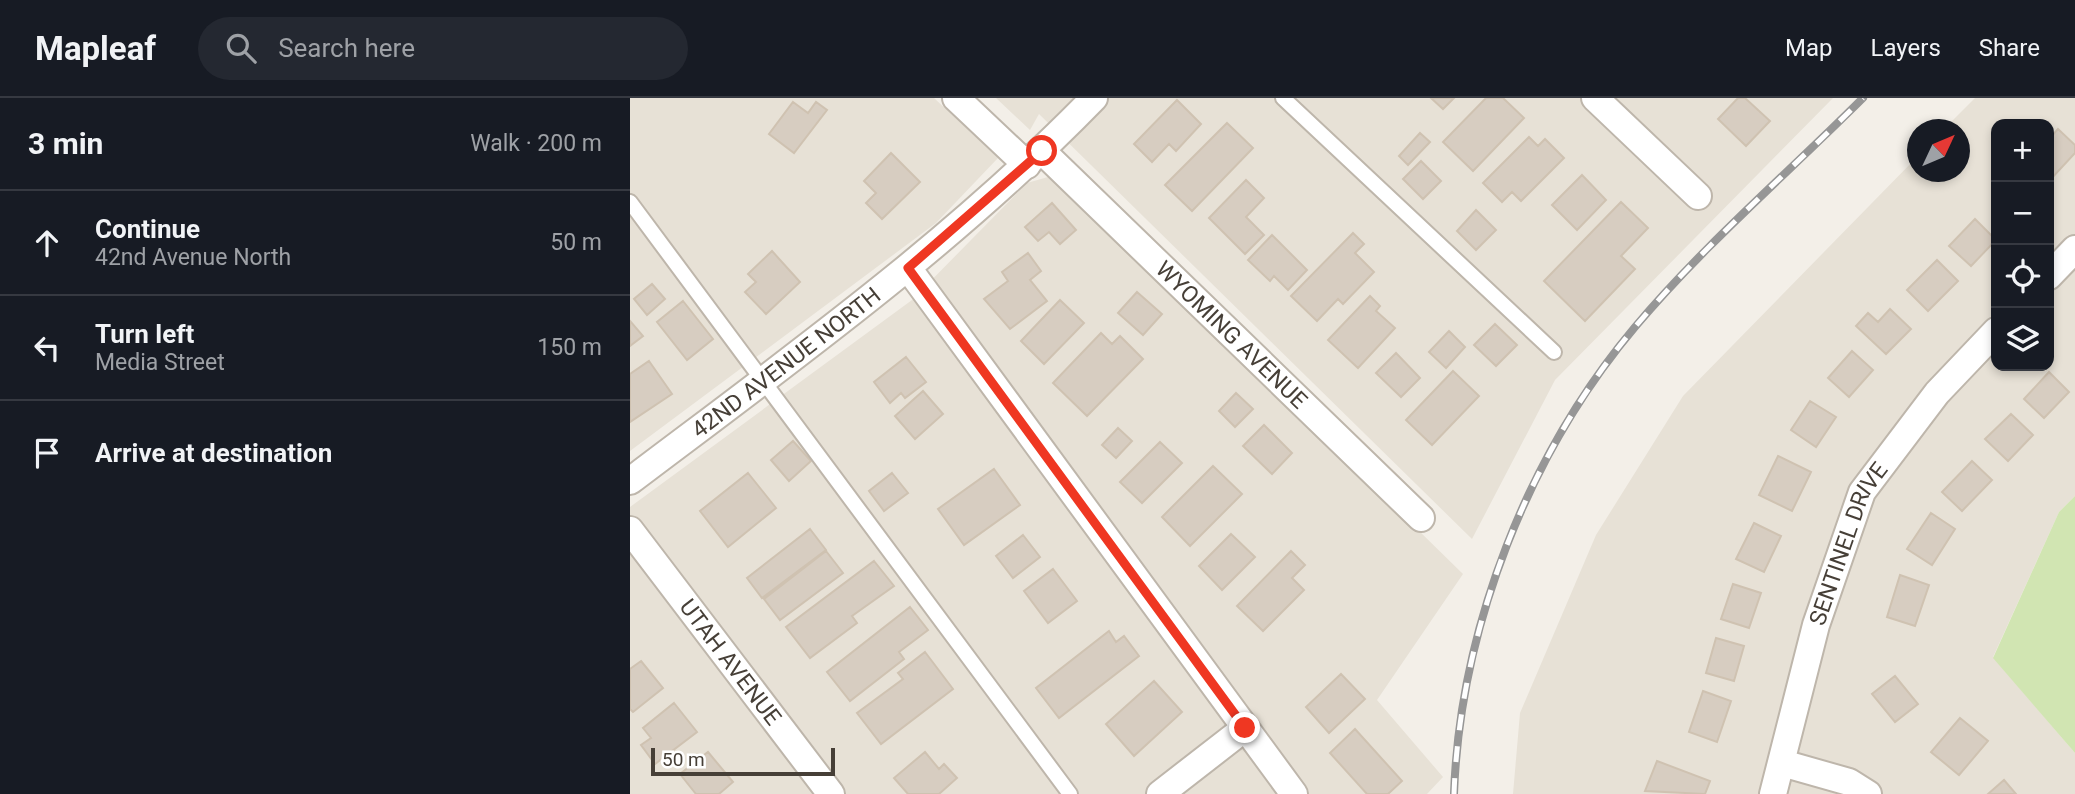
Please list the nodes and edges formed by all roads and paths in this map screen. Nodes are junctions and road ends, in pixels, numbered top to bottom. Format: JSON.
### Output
{"nodes":[{"id":1,"x":956,"y":98,"type":"edge"},
{"id":2,"x":1094,"y":98,"type":"edge"},
{"id":3,"x":1283,"y":98,"type":"edge"},
{"id":4,"x":1595,"y":98,"type":"edge"},
{"id":5,"x":1035,"y":158,"type":"junction"},
{"id":6,"x":1698,"y":196,"type":"dead end"},
{"id":7,"x":630,"y":202,"type":"edge"},
{"id":8,"x":2075,"y":249,"type":"edge"},
{"id":9,"x":908,"y":268,"type":"junction"},
{"id":10,"x":2054,"y":271,"type":"edge"},
{"id":11,"x":1991,"y":336,"type":"edge"},
{"id":12,"x":1555,"y":352,"type":"dead end"},
{"id":13,"x":765,"y":380,"type":"junction"},
{"id":14,"x":630,"y":481,"type":"edge"},
{"id":15,"x":1421,"y":518,"type":"dead end"},
{"id":16,"x":630,"y":530,"type":"edge"},
{"id":17,"x":1245,"y":728,"type":"junction"},
{"id":18,"x":1782,"y":763,"type":"junction"},
{"id":19,"x":831,"y":794,"type":"edge"},
{"id":20,"x":1070,"y":794,"type":"edge"},
{"id":21,"x":1160,"y":794,"type":"edge"},
{"id":22,"x":1294,"y":794,"type":"edge"},
{"id":23,"x":1773,"y":794,"type":"edge"},
{"id":24,"x":1868,"y":794,"type":"edge"}],
"edges":[{"from":1,"to":5,"type":"street","name":"WYOMING AVENUE"},
{"from":2,"to":5,"type":"street","name":"42ND AVENUE NORTH"},
{"from":3,"to":12,"type":"lane"},
{"from":4,"to":6,"type":"street"},
{"from":5,"to":9,"type":"street","name":"42ND AVENUE NORTH"},
{"from":5,"to":15,"type":"street","name":"WYOMING AVENUE"},
{"from":7,"to":13,"type":"lane"},
{"from":8,"to":10,"type":"street"},
{"from":9,"to":13,"type":"street","name":"42ND AVENUE NORTH"},
{"from":9,"to":17,"type":"street"},
{"from":11,"to":18,"type":"street","name":"SENTINEL DRIVE"},
{"from":13,"to":14,"type":"street","name":"42ND AVENUE NORTH"},
{"from":13,"to":20,"type":"lane"},
{"from":16,"to":19,"type":"street","name":"UTAH AVENUE"},
{"from":17,"to":21,"type":"street"},
{"from":17,"to":22,"type":"street"},
{"from":18,"to":23,"type":"street","name":"SENTINEL DRIVE"},
{"from":18,"to":24,"type":"street"}]}
